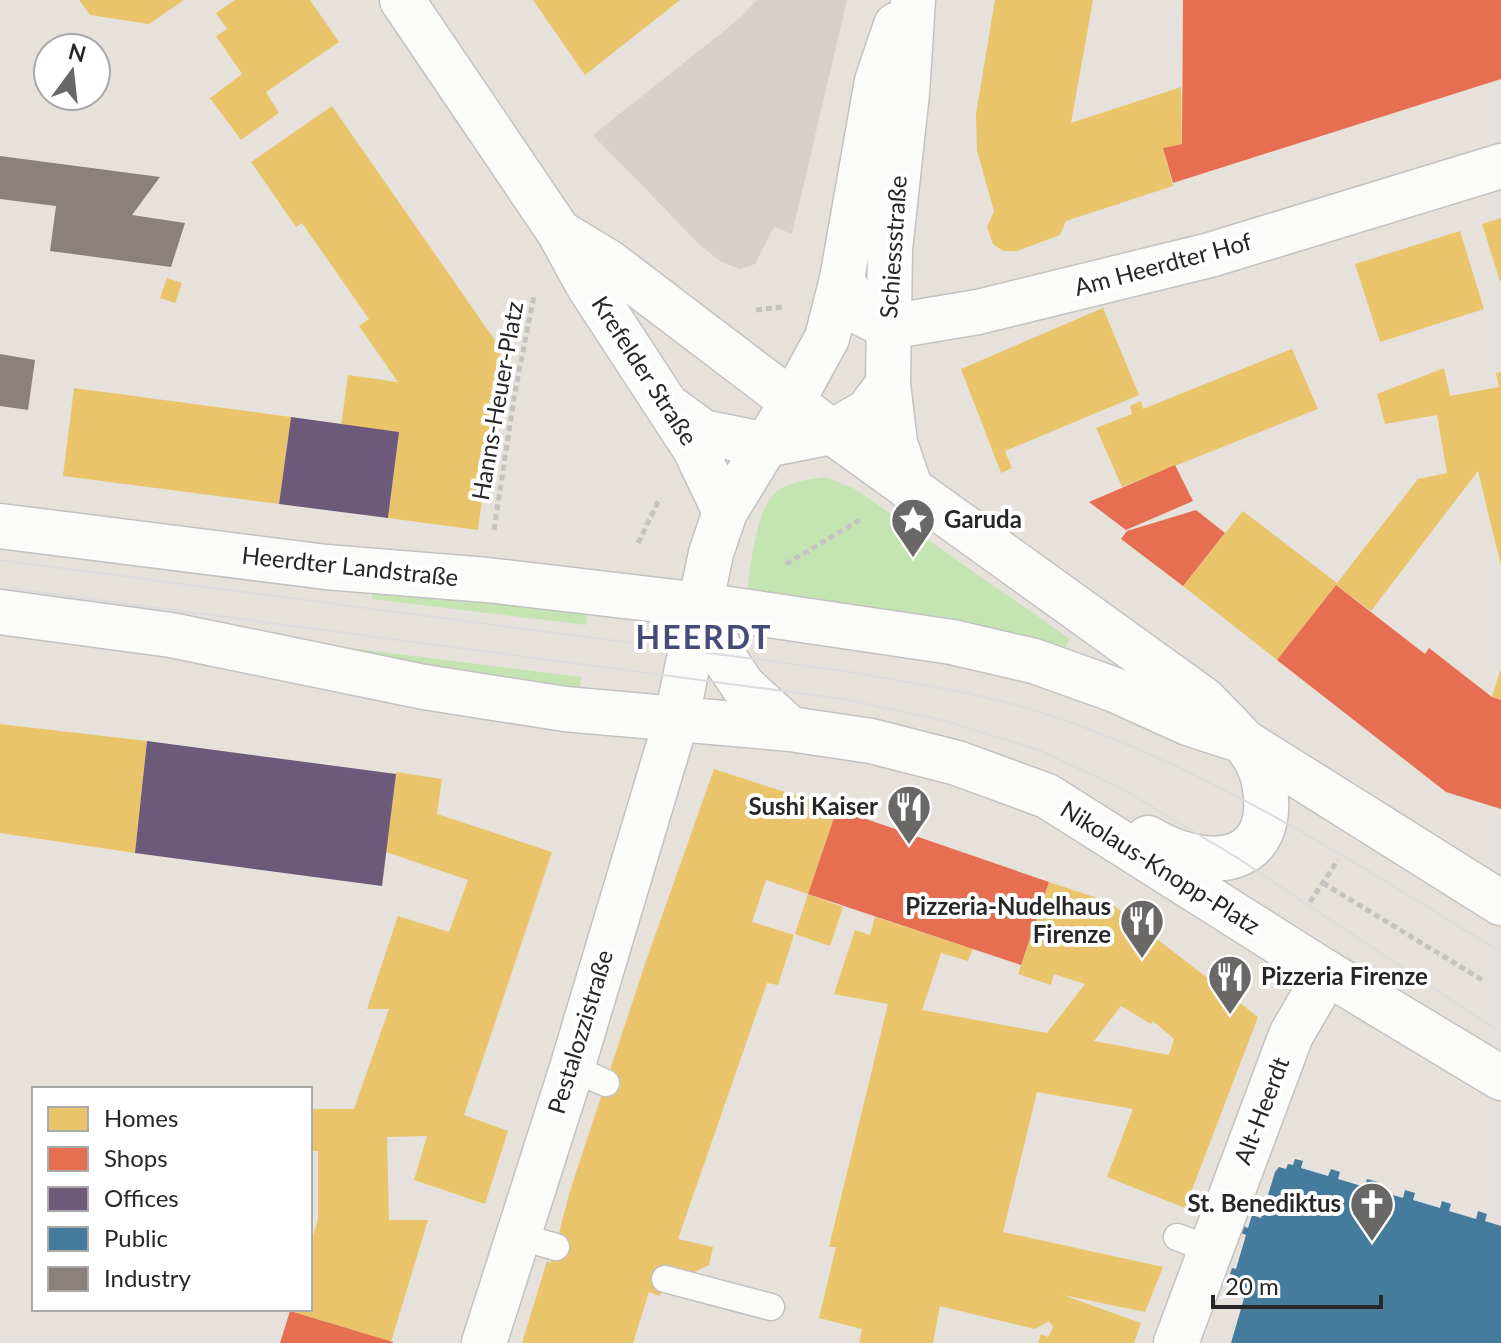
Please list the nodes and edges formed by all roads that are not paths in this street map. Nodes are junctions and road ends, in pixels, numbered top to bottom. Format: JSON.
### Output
{"nodes":[{"id":1,"x":402,"y":0,"type":"edge"},
{"id":2,"x":904,"y":0,"type":"edge"},
{"id":3,"x":913,"y":0,"type":"edge"},
{"id":4,"x":1501,"y":166,"type":"edge"},
{"id":5,"x":559,"y":232,"type":"junction"},
{"id":6,"x":842,"y":279,"type":"junction"},
{"id":7,"x":888,"y":327,"type":"junction"},
{"id":8,"x":888,"y":384,"type":"junction"},
{"id":9,"x":792,"y":402,"type":"junction"},
{"id":10,"x":668,"y":406,"type":"junction"},
{"id":11,"x":832,"y":432,"type":"junction"},
{"id":12,"x":766,"y":445,"type":"junction"},
{"id":13,"x":911,"y":490,"type":"junction"},
{"id":14,"x":725,"y":512,"type":"junction"},
{"id":15,"x":0,"y":526,"type":"edge"},
{"id":16,"x":701,"y":605,"type":"junction"},
{"id":17,"x":0,"y":612,"type":"edge"},
{"id":18,"x":676,"y":721,"type":"junction"},
{"id":19,"x":790,"y":729,"type":"junction"},
{"id":20,"x":1243,"y":741,"type":"junction"},
{"id":21,"x":1047,"y":796,"type":"junction"},
{"id":22,"x":1501,"y":903,"type":"edge"},
{"id":23,"x":1327,"y":973,"type":"junction"},
{"id":24,"x":1501,"y":1078,"type":"edge"},
{"id":25,"x":665,"y":1279,"type":"dead end"},
{"id":26,"x":771,"y":1307,"type":"dead end"},
{"id":27,"x":484,"y":1343,"type":"edge"},
{"id":28,"x":1176,"y":1343,"type":"edge"}],
"edges":[{"from":1,"to":5,"type":"main road","name":"Krefelder Straße"},
{"from":2,"to":6,"type":"main road","name":"Schiessstraße"},
{"from":3,"to":7,"type":"main road","name":"Schiessstraße"},
{"from":4,"to":7,"type":"main road","name":"Am Heerdter Hof"},
{"from":5,"to":9,"type":"main road","name":"Krefelder Straße"},
{"from":5,"to":10,"type":"main road","name":"Krefelder Straße"},
{"from":6,"to":7,"type":"main road"},
{"from":6,"to":9,"type":"main road","name":"Schiessstraße"},
{"from":7,"to":8,"type":"main road","name":"Schiessstraße"},
{"from":8,"to":11,"type":"main road"},
{"from":8,"to":13,"type":"main road","name":"Schiessstraße"},
{"from":9,"to":11,"type":"main road"},
{"from":9,"to":12,"type":"main road"},
{"from":10,"to":12,"type":"main road"},
{"from":10,"to":14,"type":"main road","name":"Krefelder Straße"},
{"from":11,"to":12,"type":"main road"},
{"from":11,"to":13,"type":"main road"},
{"from":12,"to":14,"type":"main road"},
{"from":13,"to":14,"type":"main road"},
{"from":13,"to":20,"type":"main road"},
{"from":14,"to":16,"type":"main road"},
{"from":15,"to":16,"type":"main road","name":"Heerdter Landstraße"},
{"from":16,"to":18,"type":"main road"},
{"from":16,"to":19,"type":"main road"},
{"from":16,"to":20,"type":"main road"},
{"from":17,"to":18,"type":"main road"},
{"from":18,"to":19,"type":"main road","name":"Nikolaus-Knopp-Platz"},
{"from":18,"to":27,"type":"main road","name":"Pestalozzistraße"},
{"from":19,"to":21,"type":"main road","name":"Nikolaus-Knopp-Platz"},
{"from":20,"to":21,"type":"main road"},
{"from":20,"to":22,"type":"main road"},
{"from":21,"to":23,"type":"main road","name":"Nikolaus-Knopp-Platz"},
{"from":23,"to":24,"type":"main road","name":"Nikolaus-Knopp-Platz"},
{"from":23,"to":28,"type":"main road","name":"Alt-Heerdt"},
{"from":25,"to":26,"type":"lane"}]}
